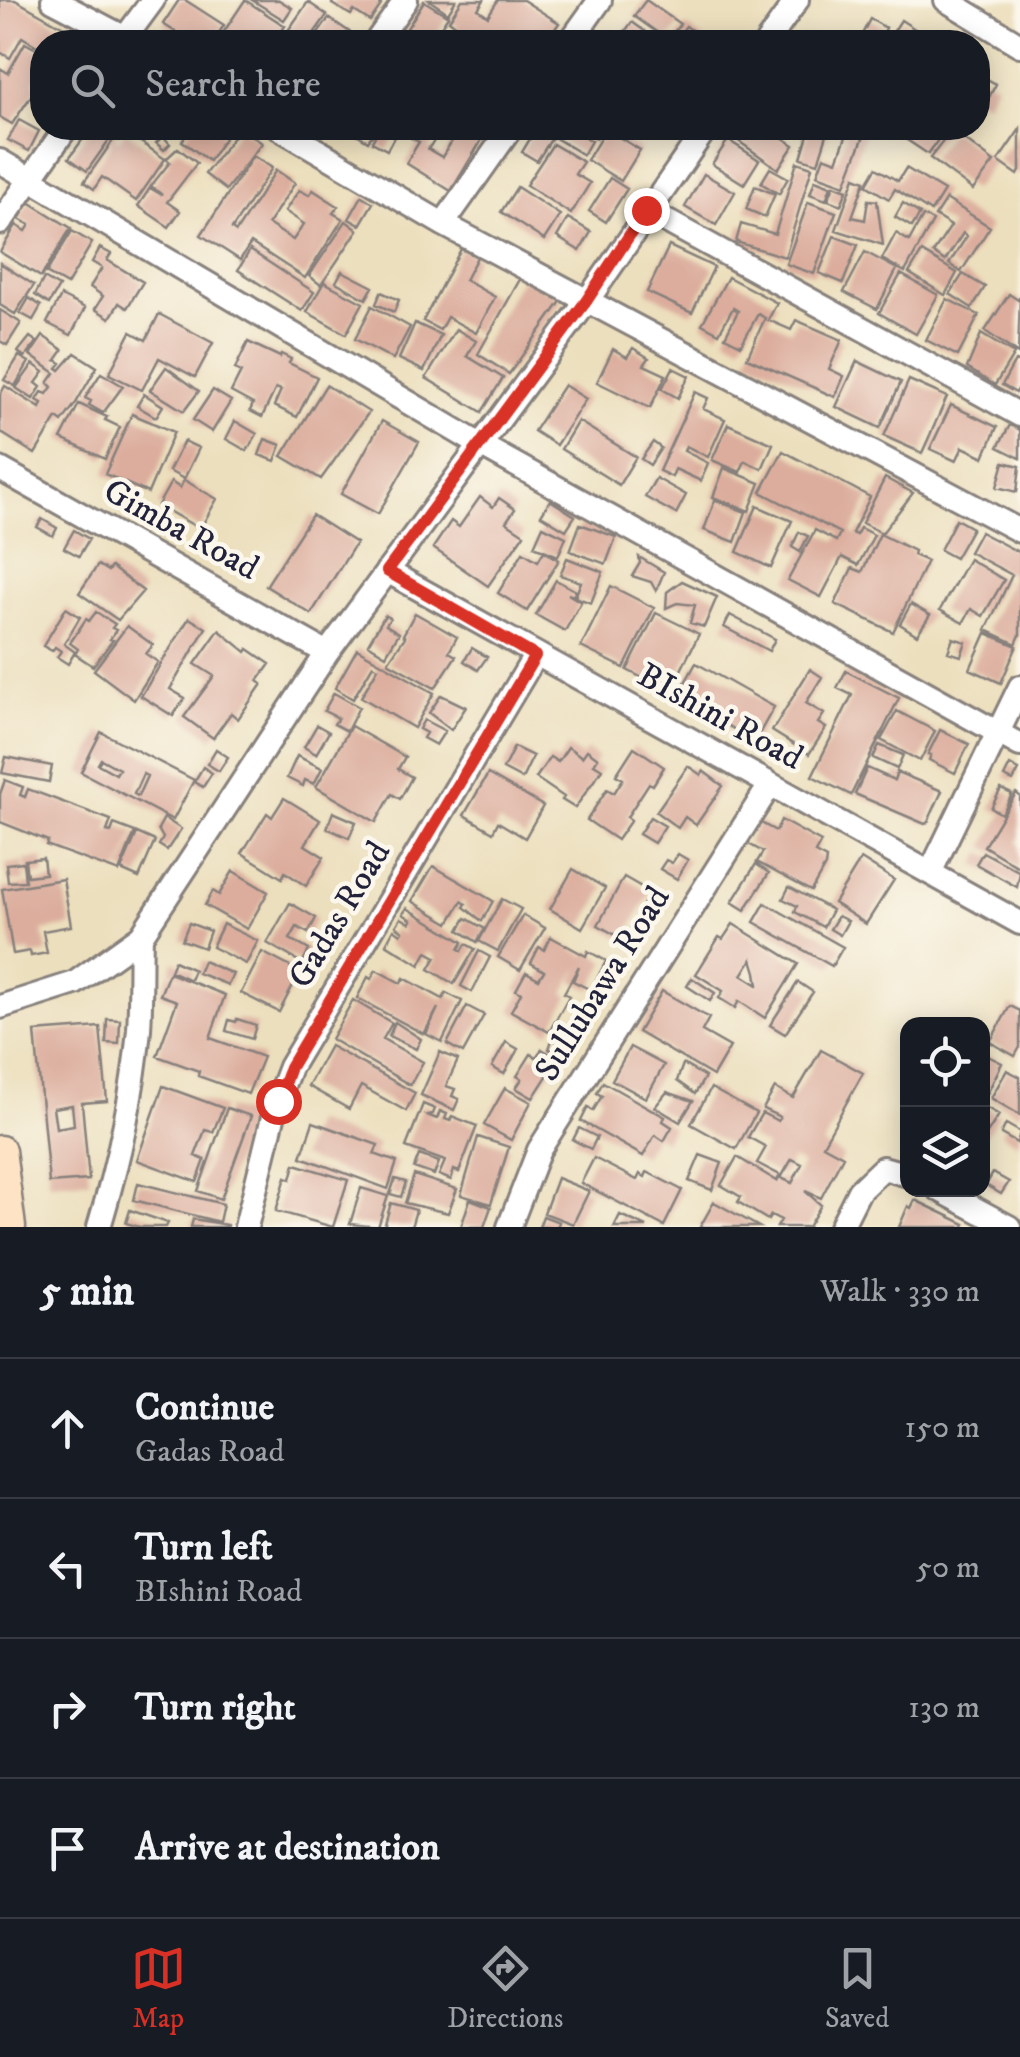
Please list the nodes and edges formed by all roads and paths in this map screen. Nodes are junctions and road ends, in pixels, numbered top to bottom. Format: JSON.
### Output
{"nodes":[{"id":1,"x":53,"y":0,"type":"edge"},
{"id":2,"x":152,"y":0,"type":"edge"},
{"id":3,"x":406,"y":0,"type":"edge"},
{"id":4,"x":600,"y":0,"type":"edge"},
{"id":5,"x":797,"y":0,"type":"edge"},
{"id":6,"x":946,"y":0,"type":"edge"},
{"id":7,"x":107,"y":30,"type":"edge"},
{"id":8,"x":134,"y":30,"type":"edge"},
{"id":9,"x":385,"y":30,"type":"edge"},
{"id":10,"x":579,"y":30,"type":"edge"},
{"id":11,"x":776,"y":30,"type":"edge"},
{"id":12,"x":1020,"y":45,"type":"edge"},
{"id":13,"x":58,"y":140,"type":"edge"},
{"id":14,"x":318,"y":140,"type":"edge"},
{"id":15,"x":502,"y":140,"type":"edge"},
{"id":16,"x":697,"y":140,"type":"edge"},
{"id":17,"x":0,"y":162,"type":"edge"},
{"id":18,"x":32,"y":178,"type":"junction"},
{"id":19,"x":646,"y":210,"type":"junction"},
{"id":20,"x":0,"y":223,"type":"edge"},
{"id":21,"x":443,"y":224,"type":"junction"},
{"id":22,"x":587,"y":300,"type":"junction"},
{"id":23,"x":1020,"y":415,"type":"edge"},
{"id":24,"x":482,"y":446,"type":"junction"},
{"id":25,"x":0,"y":469,"type":"edge"},
{"id":26,"x":1020,"y":532,"type":"edge"},
{"id":27,"x":387,"y":571,"type":"junction"},
{"id":28,"x":327,"y":653,"type":"junction"},
{"id":29,"x":535,"y":656,"type":"junction"},
{"id":30,"x":1020,"y":687,"type":"edge"},
{"id":31,"x":998,"y":732,"type":"junction"},
{"id":32,"x":1020,"y":744,"type":"edge"},
{"id":33,"x":770,"y":785,"type":"junction"},
{"id":34,"x":930,"y":873,"type":"junction"},
{"id":35,"x":1020,"y":923,"type":"edge"},
{"id":36,"x":141,"y":936,"type":"junction"},
{"id":37,"x":0,"y":1007,"type":"edge"},
{"id":38,"x":0,"y":1151,"type":"edge"},
{"id":39,"x":900,"y":1173,"type":"edge"},
{"id":40,"x":953,"y":1197,"type":"edge"},
{"id":41,"x":10,"y":1227,"type":"edge"},
{"id":42,"x":99,"y":1227,"type":"edge"},
{"id":43,"x":246,"y":1227,"type":"edge"},
{"id":44,"x":509,"y":1227,"type":"edge"},
{"id":45,"x":841,"y":1227,"type":"edge"},
{"id":46,"x":1009,"y":1227,"type":"edge"}],
"edges":[{"from":1,"to":7,"type":"street"},
{"from":2,"to":8,"type":"street"},
{"from":3,"to":9,"type":"street"},
{"from":4,"to":10,"type":"street"},
{"from":5,"to":11,"type":"street"},
{"from":6,"to":12,"type":"street"},
{"from":13,"to":18,"type":"street"},
{"from":14,"to":21,"type":"street"},
{"from":15,"to":21,"type":"street"},
{"from":16,"to":19,"type":"street"},
{"from":17,"to":18,"type":"street"},
{"from":18,"to":20,"type":"street"},
{"from":18,"to":24,"type":"street"},
{"from":19,"to":22,"type":"street"},
{"from":19,"to":23,"type":"street"},
{"from":21,"to":22,"type":"street"},
{"from":22,"to":24,"type":"street"},
{"from":22,"to":26,"type":"street"},
{"from":24,"to":27,"type":"street"},
{"from":24,"to":31,"type":"street"},
{"from":25,"to":28,"type":"street","name":"Gimba Road"},
{"from":27,"to":28,"type":"street"},
{"from":27,"to":29,"type":"street","name":"BIshini Road"},
{"from":28,"to":36,"type":"street"},
{"from":29,"to":33,"type":"street","name":"BIshini Road"},
{"from":29,"to":43,"type":"street","name":"Gadas Road"},
{"from":30,"to":31,"type":"street"},
{"from":31,"to":32,"type":"street"},
{"from":31,"to":34,"type":"street"},
{"from":33,"to":34,"type":"street","name":"BIshini Road"},
{"from":33,"to":44,"type":"street","name":"Sullubawa Road"},
{"from":34,"to":35,"type":"street","name":"BIshini Road"},
{"from":36,"to":37,"type":"street"},
{"from":36,"to":42,"type":"street"},
{"from":38,"to":41,"type":"main road"},
{"from":39,"to":45,"type":"street"},
{"from":40,"to":46,"type":"street"}]}
